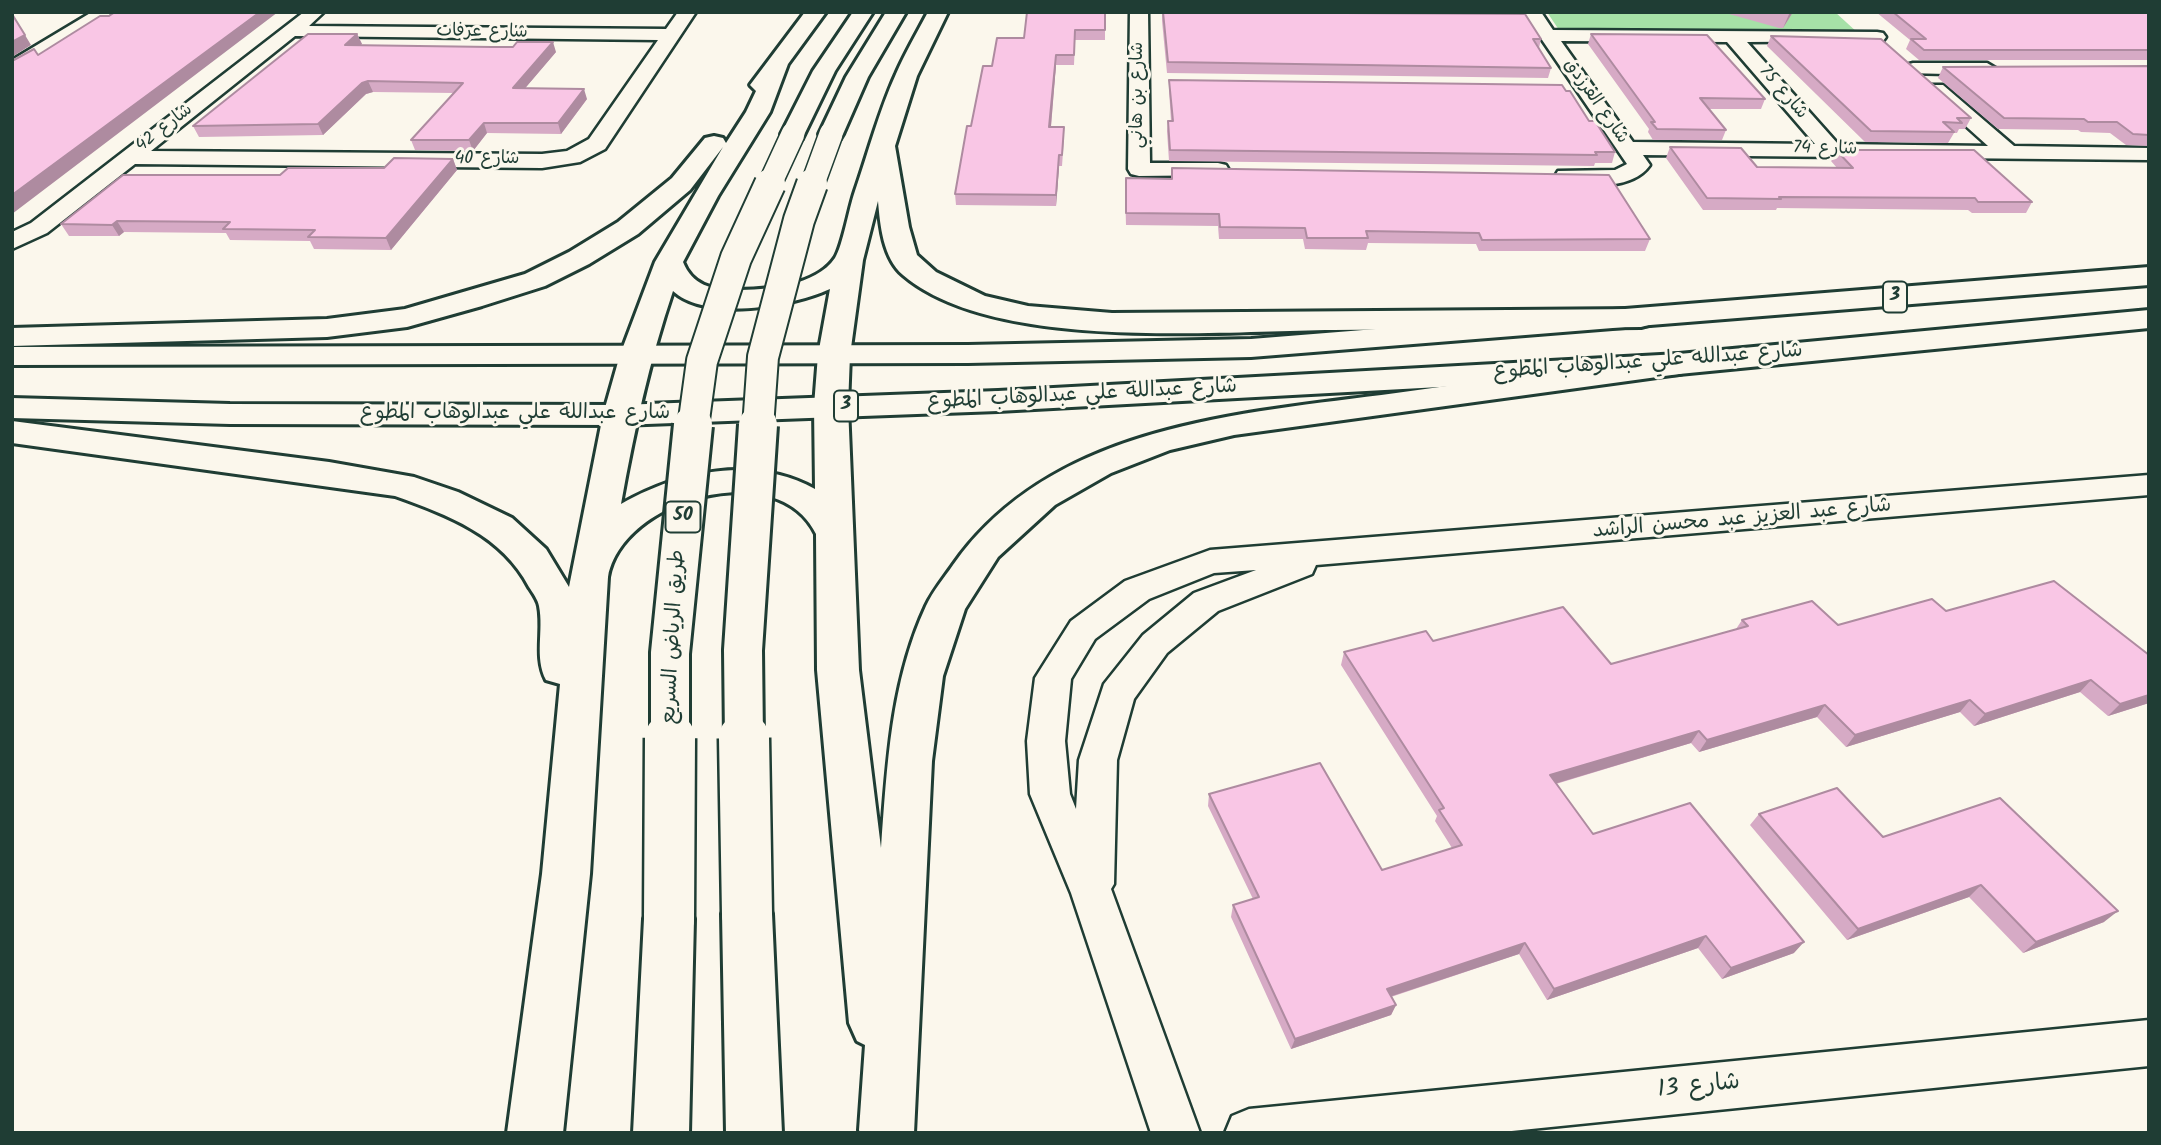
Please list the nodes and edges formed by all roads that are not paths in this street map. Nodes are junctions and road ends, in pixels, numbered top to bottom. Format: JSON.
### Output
{"nodes":[{"id":1,"x":105,"y":12,"type":"edge"},
{"id":2,"x":315,"y":12,"type":"edge"},
{"id":3,"x":687,"y":12,"type":"edge"},
{"id":4,"x":816,"y":12,"type":"edge"},
{"id":5,"x":863,"y":12,"type":"edge"},
{"id":6,"x":895,"y":12,"type":"edge"},
{"id":7,"x":939,"y":12,"type":"edge"},
{"id":8,"x":1139,"y":13,"type":"edge"},
{"id":9,"x":1153,"y":13,"type":"edge"},
{"id":10,"x":1534,"y":14,"type":"edge"},
{"id":11,"x":1508,"y":16,"type":"edge"},
{"id":12,"x":1858,"y":21,"type":"dead end"},
{"id":13,"x":292,"y":31,"type":"junction"},
{"id":14,"x":672,"y":35,"type":"junction"},
{"id":15,"x":1548,"y":35,"type":"junction"},
{"id":16,"x":1732,"y":36,"type":"junction"},
{"id":17,"x":1877,"y":37,"type":"junction"},
{"id":18,"x":778,"y":65,"type":"junction"},
{"id":19,"x":12,"y":68,"type":"edge"},
{"id":20,"x":2010,"y":68,"type":"edge"},
{"id":21,"x":1913,"y":69,"type":"junction"},
{"id":22,"x":1556,"y":86,"type":"edge"},
{"id":23,"x":1583,"y":87,"type":"junction"},
{"id":24,"x":884,"y":144,"type":"junction"},
{"id":25,"x":1628,"y":148,"type":"junction"},
{"id":26,"x":1832,"y":150,"type":"junction"},
{"id":27,"x":2008,"y":152,"type":"junction"},
{"id":28,"x":2149,"y":154,"type":"edge"},
{"id":29,"x":129,"y":158,"type":"junction"},
{"id":30,"x":1236,"y":171,"type":"edge"},
{"id":31,"x":1541,"y":175,"type":"edge"},
{"id":32,"x":12,"y":243,"type":"edge"},
{"id":33,"x":849,"y":260,"type":"junction"},
{"id":34,"x":669,"y":262,"type":"junction"},
{"id":35,"x":2149,"y":275,"type":"edge"},
{"id":36,"x":1641,"y":318,"type":"junction"},
{"id":37,"x":2149,"y":319,"type":"edge"},
{"id":38,"x":12,"y":337,"type":"edge"},
{"id":39,"x":636,"y":355,"type":"junction"},
{"id":40,"x":834,"y":355,"type":"junction"},
{"id":41,"x":12,"y":356,"type":"edge"},
{"id":42,"x":1679,"y":364,"type":"junction"},
{"id":43,"x":831,"y":406,"type":"junction"},
{"id":44,"x":12,"y":408,"type":"edge"},
{"id":45,"x":620,"y":415,"type":"junction"},
{"id":46,"x":12,"y":432,"type":"edge"},
{"id":47,"x":2149,"y":485,"type":"edge"},
{"id":48,"x":834,"y":533,"type":"junction"},
{"id":49,"x":1335,"y":553,"type":"junction"},
{"id":50,"x":592,"y":560,"type":"junction"},
{"id":51,"x":566,"y":874,"type":"junction"},
{"id":52,"x":1092,"y":893,"type":"junction"},
{"id":53,"x":2149,"y":1043,"type":"edge"},
{"id":54,"x":887,"y":1131,"type":"edge"},
{"id":55,"x":535,"y":1133,"type":"edge"},
{"id":56,"x":661,"y":1133,"type":"edge"},
{"id":57,"x":754,"y":1133,"type":"edge"},
{"id":58,"x":1176,"y":1133,"type":"edge"},
{"id":59,"x":1249,"y":1133,"type":"edge"}],
"edges":[{"from":1,"to":19,"type":"street"},
{"from":2,"to":13,"type":"street","name":"شارع 42"},
{"from":3,"to":14,"type":"street","name":"شارع 40"},
{"from":4,"to":18,"type":"main road"},
{"from":5,"to":56,"type":"main road","name":"طريق الرياض السريع","number":"50","bridge":true},
{"from":6,"to":57,"type":"main road","bridge":true},
{"from":7,"to":24,"type":"main road"},
{"from":8,"to":9,"type":"street"},
{"from":8,"to":30,"type":"street","name":"شارع بن هاني"},
{"from":10,"to":11,"type":"street"},
{"from":10,"to":15,"type":"street","name":"شارع الفرزدق"},
{"from":12,"to":17,"type":"street"},
{"from":13,"to":14,"type":"street","name":"شارع عرفات"},
{"from":13,"to":29,"type":"street","name":"شارع 42"},
{"from":14,"to":29,"type":"street","name":"شارع 40"},
{"from":15,"to":16,"type":"street","name":"شارع 75"},
{"from":15,"to":23,"type":"street","name":"شارع الفرزدق"},
{"from":16,"to":17,"type":"street","name":"شارع 75"},
{"from":16,"to":26,"type":"street","name":"شارع 75"},
{"from":17,"to":21,"type":"street"},
{"from":18,"to":34,"type":"main road"},
{"from":18,"to":38,"type":"main road"},
{"from":20,"to":21,"type":"street"},
{"from":21,"to":27,"type":"street"},
{"from":22,"to":23,"type":"street"},
{"from":23,"to":25,"type":"street","name":"شارع الفرزدق"},
{"from":24,"to":33,"type":"main road"},
{"from":24,"to":36,"type":"main road"},
{"from":25,"to":26,"type":"street","name":"شارع 74"},
{"from":25,"to":31,"type":"street","name":"شارع الفرزدق"},
{"from":26,"to":27,"type":"street","name":"شارع 74"},
{"from":27,"to":28,"type":"street","name":"شارع 74"},
{"from":29,"to":32,"type":"street","name":"شارع 42"},
{"from":33,"to":34,"type":"main road"},
{"from":33,"to":40,"type":"main road"},
{"from":34,"to":39,"type":"main road"},
{"from":35,"to":36,"type":"main road","name":"شارع عبدالله علي عبدالوهاب المطوع","number":"3"},
{"from":36,"to":40,"type":"main road","name":"شارع عبدالله علي عبدالوهاب المطوع","number":"3"},
{"from":37,"to":42,"type":"main road","name":"شارع عبدالله علي عبدالوهاب المطوع","number":"3"},
{"from":39,"to":40,"type":"main road","name":"شارع عبدالله علي عبدالوهاب المطوع","number":"3"},
{"from":39,"to":41,"type":"main road","name":"شارع عبدالله علي عبدالوهاب المطوع","number":"3"},
{"from":39,"to":45,"type":"main road"},
{"from":40,"to":43,"type":"main road"},
{"from":42,"to":43,"type":"main road","name":"شارع عبدالله علي عبدالوهاب المطوع","number":"3"},
{"from":42,"to":54,"type":"main road"},
{"from":43,"to":45,"type":"main road","name":"شارع عبدالله علي عبدالوهاب المطوع","number":"3"},
{"from":43,"to":48,"type":"main road"},
{"from":44,"to":45,"type":"main road","name":"شارع عبدالله علي عبدالوهاب المطوع","number":"3"},
{"from":45,"to":50,"type":"main road"},
{"from":46,"to":51,"type":"main road"},
{"from":47,"to":49,"type":"street","name":"شارع عبد العزيز عبد محسن الراشد"},
{"from":48,"to":50,"type":"main road"},
{"from":48,"to":54,"type":"main road"},
{"from":49,"to":52,"type":"street","name":"شارع عبد العزيز عبد محسن الراشد"},
{"from":49,"to":52,"type":"street","name":"شارع عبد العزيز عبد محسن الراشد"},
{"from":50,"to":51,"type":"main road"},
{"from":51,"to":55,"type":"main road"},
{"from":52,"to":58,"type":"street","name":"شارع عبد العزيز عبد محسن الراشد"},
{"from":53,"to":59,"type":"street","name":"شارع 13"}]}
